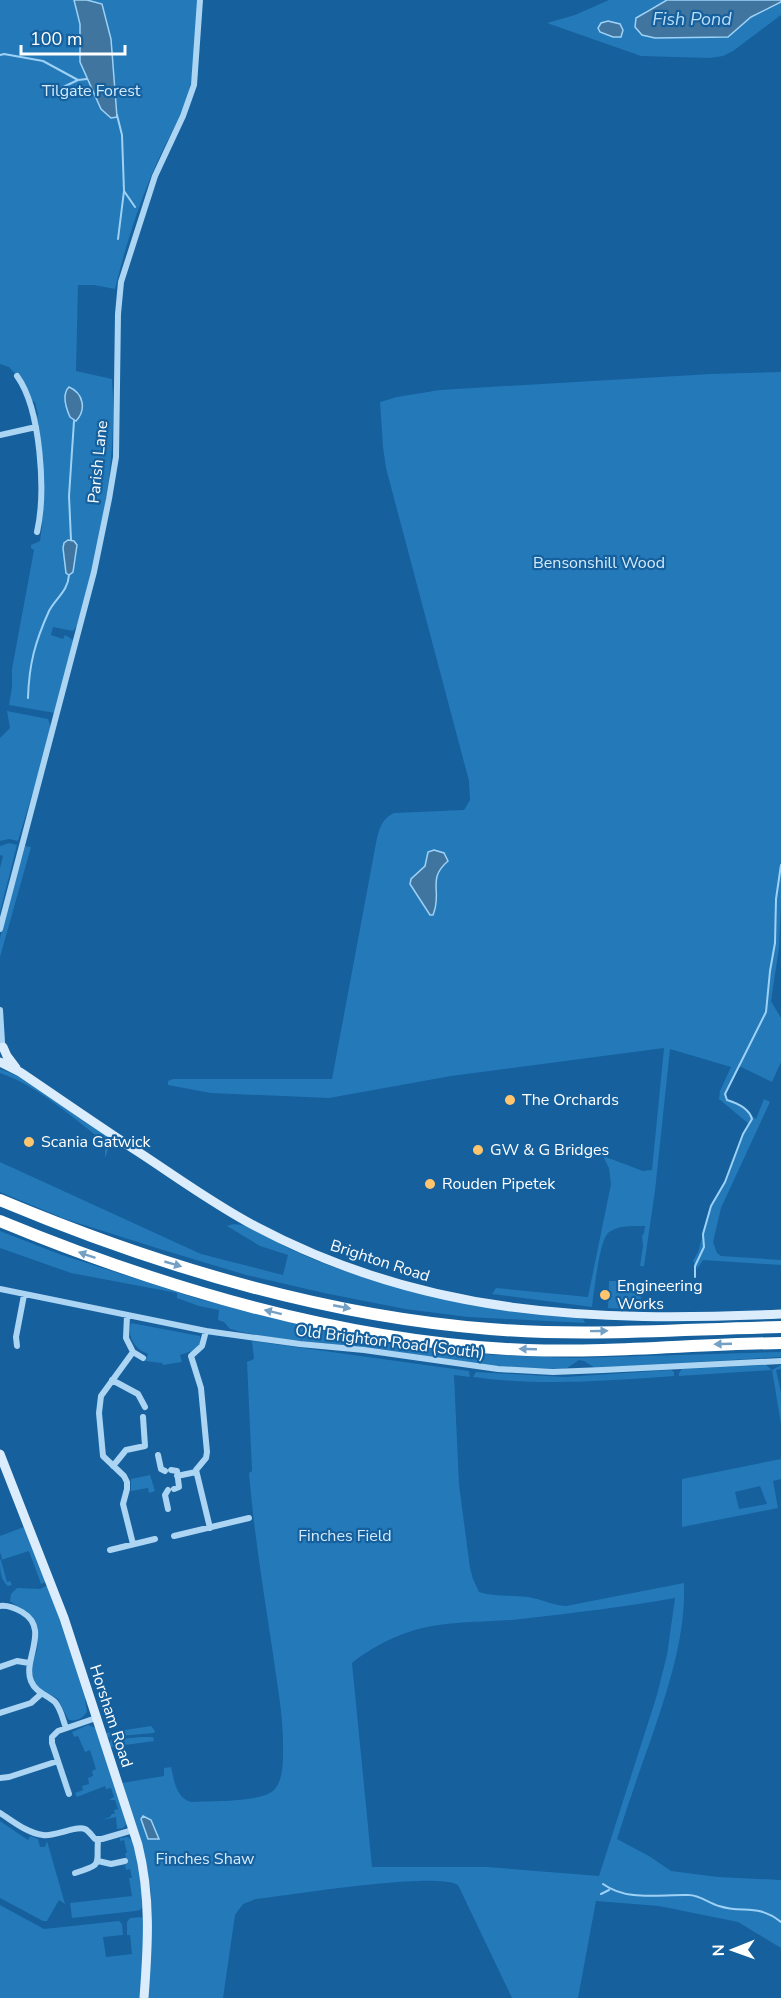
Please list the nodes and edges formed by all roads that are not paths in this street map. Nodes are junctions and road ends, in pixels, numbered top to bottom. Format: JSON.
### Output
{"nodes":[{"id":1,"x":200,"y":0,"type":"edge"},
{"id":2,"x":17,"y":376,"type":"dead end"},
{"id":3,"x":36,"y":427,"type":"junction"},
{"id":4,"x":0,"y":435,"type":"edge"},
{"id":5,"x":37,"y":532,"type":"dead end"},
{"id":6,"x":0,"y":928,"type":"edge"},
{"id":7,"x":0,"y":1012,"type":"edge"},
{"id":8,"x":1,"y":1046,"type":"edge"},
{"id":9,"x":0,"y":1062,"type":"edge"},
{"id":10,"x":20,"y":1072,"type":"junction"},
{"id":11,"x":0,"y":1200,"type":"edge"},
{"id":12,"x":0,"y":1221,"type":"edge"},
{"id":13,"x":0,"y":1289,"type":"edge"},
{"id":14,"x":24,"y":1295,"type":"junction"},
{"id":15,"x":781,"y":1314,"type":"edge"},
{"id":16,"x":127,"y":1316,"type":"junction"},
{"id":17,"x":781,"y":1327,"type":"edge"},
{"id":18,"x":206,"y":1331,"type":"junction"},
{"id":19,"x":8,"y":1336,"type":"dead end"},
{"id":20,"x":16,"y":1337,"type":"junction"},
{"id":21,"x":781,"y":1343,"type":"edge"},
{"id":22,"x":17,"y":1346,"type":"dead end"},
{"id":23,"x":133,"y":1352,"type":"junction"},
{"id":24,"x":191,"y":1356,"type":"junction"},
{"id":25,"x":143,"y":1358,"type":"dead end"},
{"id":26,"x":184,"y":1359,"type":"dead end"},
{"id":27,"x":781,"y":1360,"type":"edge"},
{"id":28,"x":112,"y":1380,"type":"junction"},
{"id":29,"x":145,"y":1407,"type":"dead end"},
{"id":30,"x":143,"y":1417,"type":"dead end"},
{"id":31,"x":0,"y":1454,"type":"edge"},
{"id":32,"x":158,"y":1455,"type":"dead end"},
{"id":33,"x":113,"y":1466,"type":"junction"},
{"id":34,"x":196,"y":1472,"type":"junction"},
{"id":35,"x":174,"y":1473,"type":"junction"},
{"id":36,"x":168,"y":1509,"type":"dead end"},
{"id":37,"x":249,"y":1518,"type":"dead end"},
{"id":38,"x":210,"y":1528,"type":"junction"},
{"id":39,"x":174,"y":1536,"type":"dead end"},
{"id":40,"x":155,"y":1539,"type":"dead end"},
{"id":41,"x":133,"y":1544,"type":"junction"},
{"id":42,"x":110,"y":1550,"type":"dead end"},
{"id":43,"x":0,"y":1606,"type":"edge"},
{"id":44,"x":29,"y":1663,"type":"junction"},
{"id":45,"x":0,"y":1666,"type":"edge"},
{"id":46,"x":40,"y":1694,"type":"junction"},
{"id":47,"x":0,"y":1713,"type":"edge"},
{"id":48,"x":96,"y":1718,"type":"junction"},
{"id":49,"x":66,"y":1728,"type":"junction"},
{"id":50,"x":58,"y":1761,"type":"junction"},
{"id":51,"x":0,"y":1778,"type":"edge"},
{"id":52,"x":69,"y":1794,"type":"dead end"},
{"id":53,"x":0,"y":1813,"type":"edge"},
{"id":54,"x":134,"y":1830,"type":"junction"},
{"id":55,"x":98,"y":1840,"type":"junction"},
{"id":56,"x":98,"y":1861,"type":"junction"},
{"id":57,"x":125,"y":1861,"type":"dead end"},
{"id":58,"x":75,"y":1873,"type":"dead end"},
{"id":59,"x":144,"y":1998,"type":"edge"}],
"edges":[{"from":1,"to":6,"type":"street","name":"Parish Lane"},
{"from":2,"to":3,"type":"street"},
{"from":3,"to":4,"type":"street"},
{"from":3,"to":5,"type":"street"},
{"from":7,"to":8,"type":"street"},
{"from":8,"to":10,"type":"street","name":"Brighton Road"},
{"from":9,"to":10,"type":"street","name":"Brighton Road"},
{"from":10,"to":15,"type":"street","name":"Brighton Road"},
{"from":11,"to":17,"type":"highway","one_way":true},
{"from":21,"to":12,"type":"highway","one_way":true},
{"from":13,"to":14,"type":"street","name":"Old Brighton Road (South)"},
{"from":14,"to":16,"type":"street","name":"Old Brighton Road (South)"},
{"from":14,"to":20,"type":"street"},
{"from":16,"to":18,"type":"street","name":"Old Brighton Road (South)"},
{"from":16,"to":23,"type":"street"},
{"from":18,"to":24,"type":"street"},
{"from":18,"to":27,"type":"street","name":"Old Brighton Road (South)"},
{"from":19,"to":20,"type":"street"},
{"from":20,"to":22,"type":"street"},
{"from":23,"to":25,"type":"street"},
{"from":23,"to":28,"type":"street"},
{"from":24,"to":26,"type":"street"},
{"from":24,"to":34,"type":"street"},
{"from":28,"to":29,"type":"street"},
{"from":28,"to":33,"type":"street"},
{"from":30,"to":33,"type":"street"},
{"from":31,"to":48,"type":"street","name":"Horsham Road"},
{"from":32,"to":35,"type":"street"},
{"from":33,"to":41,"type":"street"},
{"from":34,"to":35,"type":"street"},
{"from":34,"to":38,"type":"street"},
{"from":35,"to":36,"type":"street"},
{"from":37,"to":38,"type":"street"},
{"from":38,"to":39,"type":"street"},
{"from":40,"to":41,"type":"street"},
{"from":41,"to":42,"type":"street"},
{"from":43,"to":44,"type":"street"},
{"from":44,"to":45,"type":"street"},
{"from":44,"to":46,"type":"street"},
{"from":46,"to":47,"type":"street"},
{"from":46,"to":49,"type":"street"},
{"from":48,"to":49,"type":"street"},
{"from":48,"to":54,"type":"street","name":"Horsham Road"},
{"from":49,"to":50,"type":"street"},
{"from":50,"to":51,"type":"street"},
{"from":50,"to":52,"type":"street"},
{"from":53,"to":55,"type":"street"},
{"from":54,"to":55,"type":"street"},
{"from":54,"to":59,"type":"street","name":"Horsham Road"},
{"from":55,"to":56,"type":"street"},
{"from":56,"to":57,"type":"street"},
{"from":56,"to":58,"type":"street"}]}
